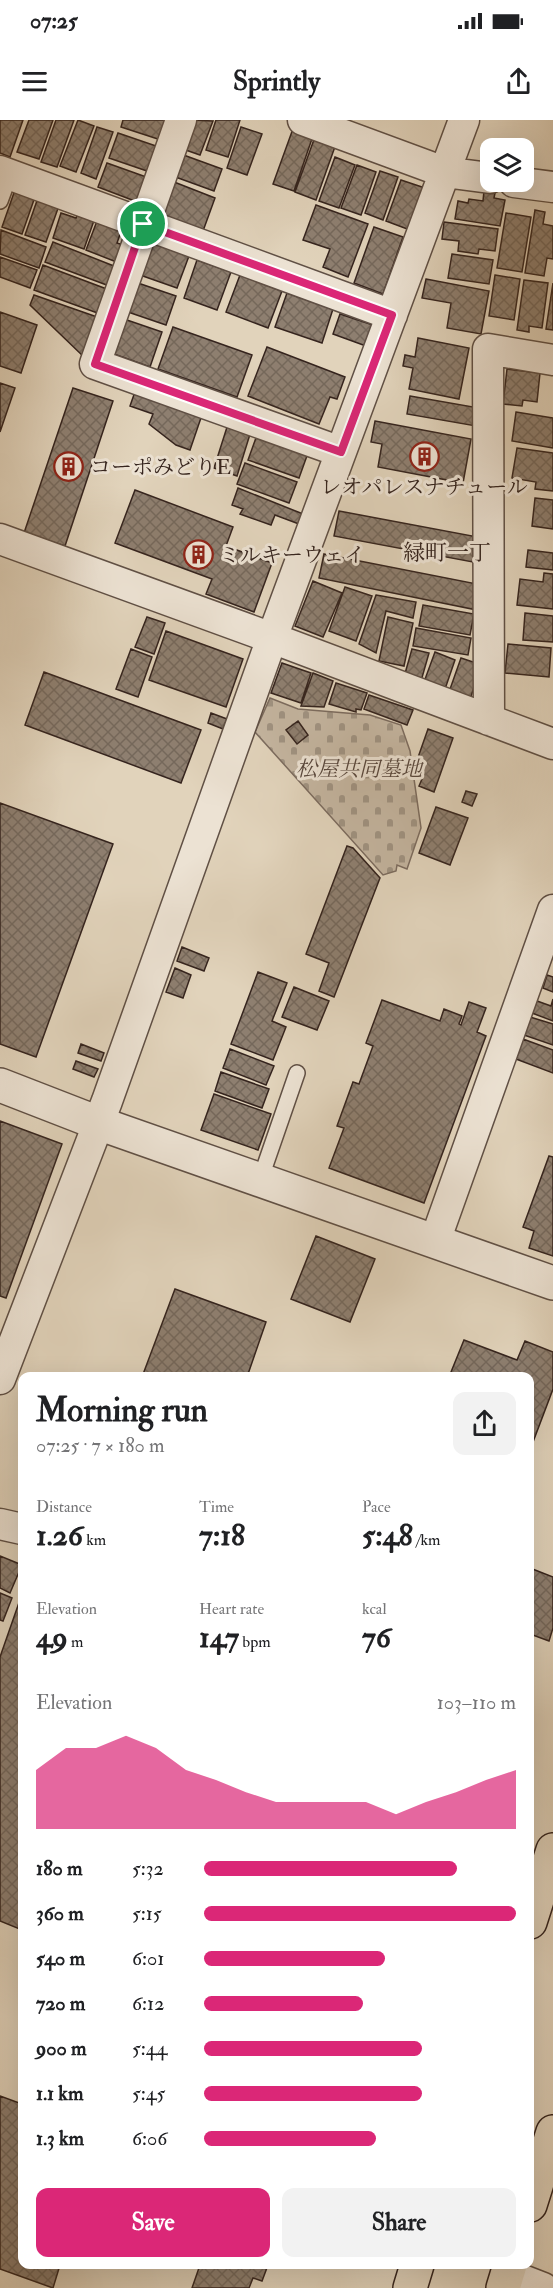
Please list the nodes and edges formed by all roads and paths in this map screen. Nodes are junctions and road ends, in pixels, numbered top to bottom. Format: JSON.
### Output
{"nodes":[{"id":1,"x":181,"y":120,"type":"edge"},
{"id":2,"x":303,"y":120,"type":"edge"},
{"id":3,"x":464,"y":120,"type":"edge"},
{"id":4,"x":444,"y":172,"type":"junction"},
{"id":5,"x":480,"y":177,"type":"edge"},
{"id":6,"x":3,"y":182,"type":"edge"},
{"id":7,"x":534,"y":185,"type":"edge"},
{"id":8,"x":553,"y":187,"type":"edge"},
{"id":9,"x":143,"y":224,"type":"junction"},
{"id":10,"x":392,"y":315,"type":"junction"},
{"id":11,"x":553,"y":360,"type":"edge"},
{"id":12,"x":341,"y":452,"type":"junction"},
{"id":13,"x":0,"y":539,"type":"edge"},
{"id":14,"x":272,"y":638,"type":"junction"},
{"id":15,"x":489,"y":720,"type":"junction"},
{"id":16,"x":553,"y":744,"type":"edge"},
{"id":17,"x":553,"y":910,"type":"edge"},
{"id":18,"x":297,"y":1073,"type":"dead end"},
{"id":19,"x":0,"y":1085,"type":"edge"},
{"id":20,"x":98,"y":1123,"type":"junction"},
{"id":21,"x":260,"y":1180,"type":"junction"},
{"id":22,"x":435,"y":1241,"type":"junction"},
{"id":23,"x":553,"y":1283,"type":"edge"},
{"id":24,"x":0,"y":1379,"type":"edge"},
{"id":25,"x":0,"y":1524,"type":"edge"},
{"id":26,"x":18,"y":1528,"type":"edge"},
{"id":27,"x":553,"y":1850,"type":"edge"},
{"id":28,"x":535,"y":1883,"type":"edge"},
{"id":29,"x":553,"y":2132,"type":"edge"},
{"id":30,"x":534,"y":2192,"type":"edge"},
{"id":31,"x":416,"y":2269,"type":"edge"},
{"id":32,"x":507,"y":2276,"type":"edge"},
{"id":33,"x":410,"y":2288,"type":"edge"},
{"id":34,"x":543,"y":2288,"type":"edge"}],
"edges":[{"from":1,"to":9,"type":"street"},
{"from":2,"to":4,"type":"street"},
{"from":3,"to":4,"type":"street"},
{"from":4,"to":5,"type":"street"},
{"from":4,"to":10,"type":"street"},
{"from":6,"to":9,"type":"street"},
{"from":7,"to":8,"type":"street"},
{"from":9,"to":10,"type":"street"},
{"from":9,"to":12,"type":"street"},
{"from":10,"to":12,"type":"street"},
{"from":11,"to":15,"type":"street"},
{"from":12,"to":14,"type":"street"},
{"from":13,"to":14,"type":"street"},
{"from":14,"to":15,"type":"street"},
{"from":14,"to":20,"type":"street"},
{"from":15,"to":16,"type":"street"},
{"from":17,"to":22,"type":"street"},
{"from":18,"to":21,"type":"lane"},
{"from":19,"to":20,"type":"street"},
{"from":20,"to":21,"type":"street"},
{"from":20,"to":24,"type":"street"},
{"from":21,"to":22,"type":"street"},
{"from":22,"to":23,"type":"street"},
{"from":25,"to":26,"type":"street"},
{"from":27,"to":28,"type":"main road"},
{"from":29,"to":30,"type":"main road"},
{"from":31,"to":33,"type":"main road"},
{"from":32,"to":34,"type":"street"}]}
